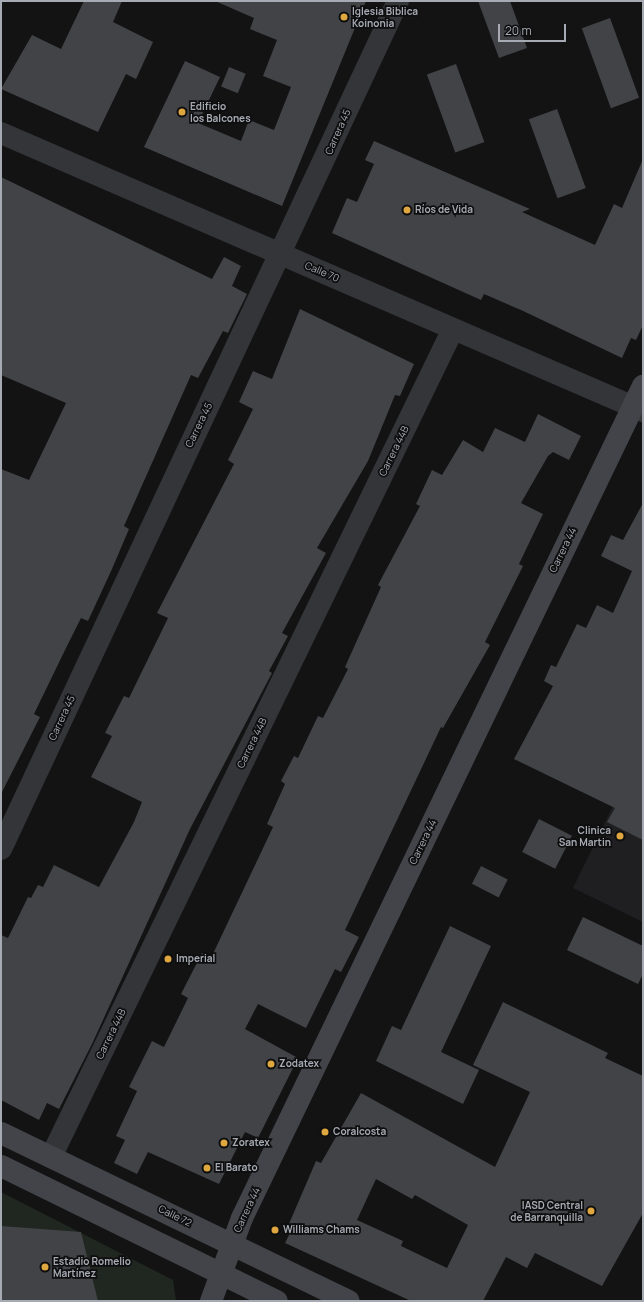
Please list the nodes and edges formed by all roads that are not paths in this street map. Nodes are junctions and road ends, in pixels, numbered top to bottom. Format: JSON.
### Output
{"nodes":[{"id":1,"x":398,"y":1,"type":"edge"},
{"id":2,"x":1,"y":133,"type":"edge"},
{"id":3,"x":282,"y":254,"type":"junction"},
{"id":4,"x":453,"y":329,"type":"junction"},
{"id":5,"x":643,"y":386,"type":"edge"},
{"id":6,"x":637,"y":409,"type":"edge"},
{"id":7,"x":1,"y":850,"type":"edge"},
{"id":8,"x":1,"y":1133,"type":"edge"},
{"id":9,"x":51,"y":1157,"type":"junction"},
{"id":10,"x":1,"y":1166,"type":"edge"},
{"id":11,"x":231,"y":1244,"type":"junction"},
{"id":12,"x":219,"y":1273,"type":"junction"},
{"id":13,"x":211,"y":1301,"type":"edge"},
{"id":14,"x":277,"y":1301,"type":"edge"},
{"id":15,"x":349,"y":1301,"type":"edge"}],
"edges":[{"from":1,"to":3,"type":"street","name":"Carrera 45"},
{"from":2,"to":3,"type":"street","name":"Calle 70"},
{"from":3,"to":4,"type":"street","name":"Calle 70"},
{"from":3,"to":7,"type":"street","name":"Carrera 45"},
{"from":4,"to":6,"type":"street","name":"Calle 70"},
{"from":4,"to":9,"type":"street","name":"Carrera 44B"},
{"from":5,"to":6,"type":"street","name":"Carrera 44"},
{"from":6,"to":11,"type":"street","name":"Carrera 44"},
{"from":8,"to":9,"type":"street","name":"Calle 72"},
{"from":9,"to":11,"type":"street","name":"Calle 72"},
{"from":10,"to":12,"type":"street"},
{"from":11,"to":12,"type":"street","name":"Carrera 44"},
{"from":11,"to":15,"type":"street","name":"Calle 72"},
{"from":12,"to":13,"type":"street","name":"Carrera 44"},
{"from":12,"to":14,"type":"street"}]}
